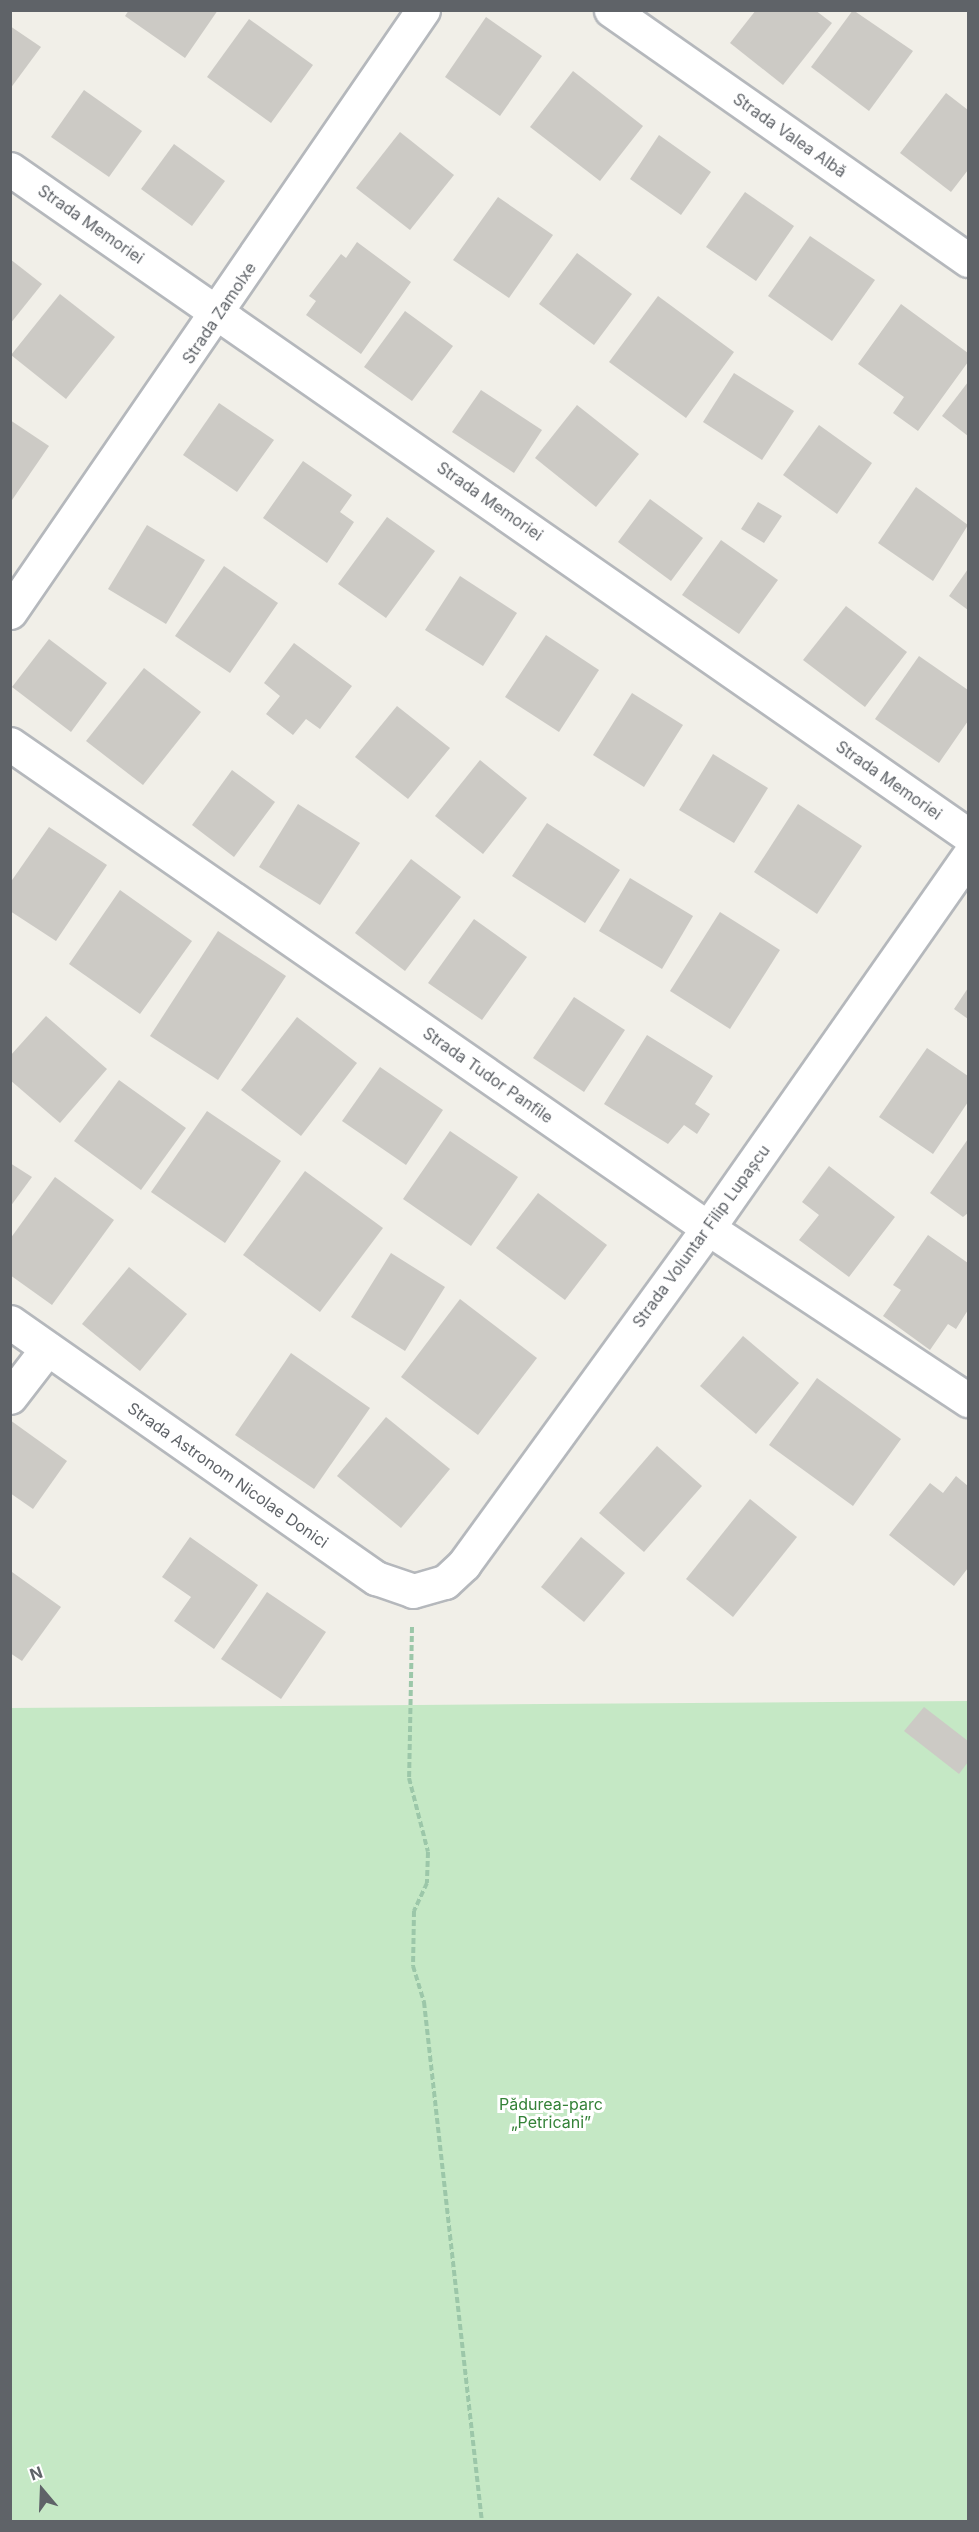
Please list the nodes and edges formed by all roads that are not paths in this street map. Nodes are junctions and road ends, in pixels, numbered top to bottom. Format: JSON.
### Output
{"nodes":[{"id":1,"x":423,"y":10,"type":"edge"},
{"id":2,"x":611,"y":10,"type":"edge"},
{"id":3,"x":10,"y":169,"type":"edge"},
{"id":4,"x":969,"y":260,"type":"edge"},
{"id":5,"x":219,"y":314,"type":"junction"},
{"id":6,"x":10,"y":612,"type":"edge"},
{"id":7,"x":10,"y":744,"type":"edge"},
{"id":8,"x":969,"y":836,"type":"edge"},
{"id":9,"x":969,"y":857,"type":"edge"},
{"id":10,"x":708,"y":1228,"type":"junction"},
{"id":11,"x":10,"y":1322,"type":"edge"},
{"id":12,"x":47,"y":1349,"type":"junction"},
{"id":13,"x":10,"y":1397,"type":"edge"},
{"id":14,"x":969,"y":1400,"type":"edge"},
{"id":15,"x":413,"y":1591,"type":"joint"}],
"edges":[{"from":1,"to":5,"type":"street","name":"Strada Zamolxe"},
{"from":2,"to":4,"type":"street","name":"Strada Valea Albă"},
{"from":3,"to":5,"type":"street","name":"Strada Memoriei"},
{"from":5,"to":6,"type":"street","name":"Strada Zamolxe"},
{"from":5,"to":8,"type":"street","name":"Strada Memoriei"},
{"from":7,"to":10,"type":"street","name":"Strada Tudor Panfile"},
{"from":9,"to":10,"type":"street","name":"Strada Voluntar Filip Lupașcu"},
{"from":10,"to":14,"type":"street","name":"Strada Tudor Panfile"},
{"from":10,"to":15,"type":"street","name":"Strada Voluntar Filip Lupașcu"},
{"from":11,"to":12,"type":"street","name":"Strada Astronom Nicolae Donici"},
{"from":12,"to":13,"type":"street"},
{"from":12,"to":15,"type":"street","name":"Strada Astronom Nicolae Donici"}]}
